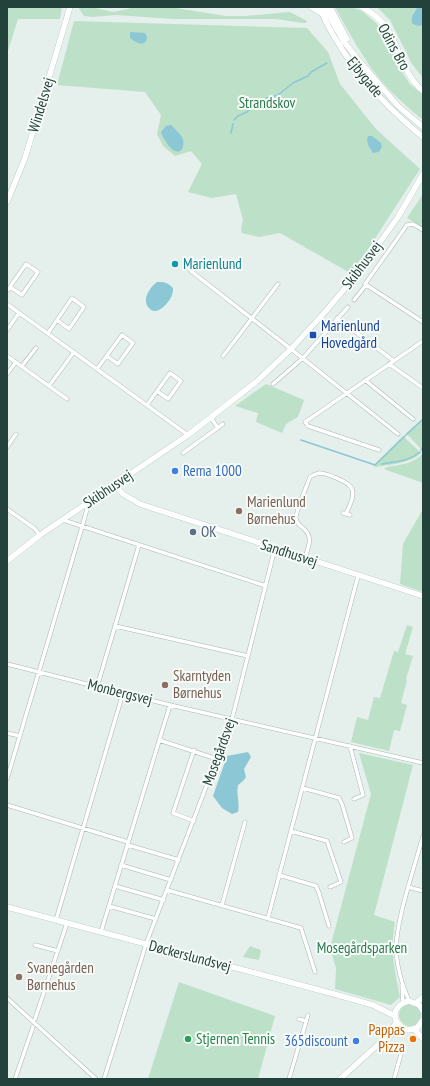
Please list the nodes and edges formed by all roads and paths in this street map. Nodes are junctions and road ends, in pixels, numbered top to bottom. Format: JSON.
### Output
{"nodes":[{"id":1,"x":70,"y":7,"type":"edge"},
{"id":2,"x":311,"y":7,"type":"edge"},
{"id":3,"x":319,"y":7,"type":"edge"},
{"id":4,"x":324,"y":7,"type":"edge"},
{"id":5,"x":330,"y":7,"type":"edge"},
{"id":6,"x":362,"y":7,"type":"edge"},
{"id":7,"x":322,"y":15,"type":"junction"},
{"id":8,"x":356,"y":57,"type":"junction"},
{"id":9,"x":423,"y":90,"type":"edge"},
{"id":10,"x":423,"y":127,"type":"edge"},
{"id":11,"x":423,"y":137,"type":"edge"},
{"id":12,"x":423,"y":174,"type":"edge"},
{"id":13,"x":7,"y":202,"type":"edge"},
{"id":14,"x":423,"y":230,"type":"edge"},
{"id":15,"x":191,"y":271,"type":"dead end"},
{"id":16,"x":278,"y":284,"type":"dead end"},
{"id":17,"x":366,"y":285,"type":"junction"},
{"id":18,"x":10,"y":286,"type":"junction"},
{"id":19,"x":7,"y":291,"type":"edge"},
{"id":20,"x":354,"y":300,"type":"dead end"},
{"id":21,"x":7,"y":304,"type":"edge"},
{"id":22,"x":348,"y":307,"type":"dead end"},
{"id":23,"x":19,"y":313,"type":"junction"},
{"id":24,"x":252,"y":318,"type":"junction"},
{"id":25,"x":337,"y":318,"type":"junction"},
{"id":26,"x":57,"y":320,"type":"junction"},
{"id":27,"x":423,"y":322,"type":"edge"},
{"id":28,"x":7,"y":330,"type":"edge"},
{"id":29,"x":48,"y":333,"type":"junction"},
{"id":30,"x":423,"y":341,"type":"edge"},
{"id":31,"x":36,"y":348,"type":"dead end"},
{"id":32,"x":292,"y":348,"type":"junction"},
{"id":33,"x":74,"y":352,"type":"junction"},
{"id":34,"x":7,"y":356,"type":"edge"},
{"id":35,"x":107,"y":356,"type":"junction"},
{"id":36,"x":223,"y":356,"type":"dead end"},
{"id":37,"x":303,"y":358,"type":"junction"},
{"id":38,"x":394,"y":361,"type":"junction"},
{"id":39,"x":16,"y":362,"type":"junction"},
{"id":40,"x":389,"y":364,"type":"junction"},
{"id":41,"x":22,"y":366,"type":"junction"},
{"id":42,"x":97,"y":369,"type":"junction"},
{"id":43,"x":7,"y":374,"type":"edge"},
{"id":44,"x":365,"y":380,"type":"junction"},
{"id":45,"x":273,"y":384,"type":"dead end"},
{"id":46,"x":49,"y":386,"type":"junction"},
{"id":47,"x":423,"y":388,"type":"edge"},
{"id":48,"x":157,"y":391,"type":"junction"},
{"id":49,"x":347,"y":393,"type":"junction"},
{"id":50,"x":67,"y":398,"type":"dead end"},
{"id":51,"x":147,"y":405,"type":"junction"},
{"id":52,"x":211,"y":418,"type":"junction"},
{"id":53,"x":413,"y":419,"type":"dead end"},
{"id":54,"x":223,"y":424,"type":"dead end"},
{"id":55,"x":218,"y":428,"type":"junction"},
{"id":56,"x":16,"y":434,"type":"dead end"},
{"id":57,"x":398,"y":434,"type":"dead end"},
{"id":58,"x":188,"y":435,"type":"junction"},
{"id":59,"x":7,"y":447,"type":"edge"},
{"id":60,"x":379,"y":450,"type":"dead end"},
{"id":61,"x":183,"y":453,"type":"dead end"},
{"id":62,"x":114,"y":485,"type":"junction"},
{"id":63,"x":86,"y":505,"type":"junction"},
{"id":64,"x":7,"y":509,"type":"edge"},
{"id":65,"x":346,"y":514,"type":"dead end"},
{"id":66,"x":63,"y":520,"type":"junction"},
{"id":67,"x":82,"y":527,"type":"junction"},
{"id":68,"x":40,"y":535,"type":"junction"},
{"id":69,"x":139,"y":545,"type":"junction"},
{"id":70,"x":276,"y":548,"type":"junction"},
{"id":71,"x":305,"y":558,"type":"junction"},
{"id":72,"x":7,"y":561,"type":"edge"},
{"id":73,"x":358,"y":576,"type":"junction"},
{"id":74,"x":266,"y":586,"type":"junction"},
{"id":75,"x":423,"y":596,"type":"edge"},
{"id":76,"x":115,"y":626,"type":"junction"},
{"id":77,"x":248,"y":656,"type":"junction"},
{"id":78,"x":7,"y":664,"type":"edge"},
{"id":79,"x":39,"y":672,"type":"junction"},
{"id":80,"x":97,"y":687,"type":"junction"},
{"id":81,"x":123,"y":693,"type":"junction"},
{"id":82,"x":170,"y":705,"type":"junction"},
{"id":83,"x":232,"y":719,"type":"junction"},
{"id":84,"x":7,"y":732,"type":"edge"},
{"id":85,"x":20,"y":736,"type":"junction"},
{"id":86,"x":315,"y":738,"type":"junction"},
{"id":87,"x":159,"y":740,"type":"junction"},
{"id":88,"x":350,"y":746,"type":"junction"},
{"id":89,"x":194,"y":750,"type":"junction"},
{"id":90,"x":218,"y":759,"type":"junction"},
{"id":91,"x":423,"y":763,"type":"edge"},
{"id":92,"x":7,"y":779,"type":"edge"},
{"id":93,"x":303,"y":788,"type":"junction"},
{"id":94,"x":354,"y":799,"type":"dead end"},
{"id":95,"x":7,"y":805,"type":"edge"},
{"id":96,"x":194,"y":821,"type":"junction"},
{"id":97,"x":245,"y":822,"type":"dead end"},
{"id":98,"x":83,"y":828,"type":"junction"},
{"id":99,"x":291,"y":831,"type":"junction"},
{"id":100,"x":423,"y":836,"type":"edge"},
{"id":101,"x":344,"y":842,"type":"dead end"},
{"id":102,"x":422,"y":842,"type":"edge"},
{"id":103,"x":128,"y":844,"type":"junction"},
{"id":104,"x":179,"y":860,"type":"junction"},
{"id":105,"x":122,"y":865,"type":"junction"},
{"id":106,"x":279,"y":875,"type":"junction"},
{"id":107,"x":171,"y":880,"type":"junction"},
{"id":108,"x":115,"y":886,"type":"junction"},
{"id":109,"x":330,"y":887,"type":"dead end"},
{"id":110,"x":408,"y":887,"type":"junction"},
{"id":111,"x":168,"y":890,"type":"junction"},
{"id":112,"x":423,"y":891,"type":"edge"},
{"id":113,"x":164,"y":900,"type":"junction"},
{"id":114,"x":222,"y":905,"type":"junction"},
{"id":115,"x":109,"y":906,"type":"junction"},
{"id":116,"x":7,"y":907,"type":"edge"},
{"id":117,"x":268,"y":918,"type":"junction"},
{"id":118,"x":156,"y":919,"type":"junction"},
{"id":119,"x":56,"y":920,"type":"junction"},
{"id":120,"x":67,"y":923,"type":"junction"},
{"id":121,"x":329,"y":926,"type":"dead end"},
{"id":122,"x":101,"y":932,"type":"junction"},
{"id":123,"x":146,"y":944,"type":"junction"},
{"id":124,"x":35,"y":945,"type":"dead end"},
{"id":125,"x":58,"y":951,"type":"junction"},
{"id":126,"x":315,"y":972,"type":"dead end"},
{"id":127,"x":402,"y":982,"type":"junction"},
{"id":128,"x":423,"y":997,"type":"edge"},
{"id":129,"x":7,"y":998,"type":"edge"},
{"id":130,"x":409,"y":1001,"type":"junction"},
{"id":131,"x":403,"y":1003,"type":"junction"},
{"id":132,"x":416,"y":1003,"type":"junction"},
{"id":133,"x":373,"y":1005,"type":"junction"},
{"id":134,"x":397,"y":1008,"type":"junction"},
{"id":135,"x":422,"y":1008,"type":"edge"},
{"id":136,"x":308,"y":1015,"type":"dead end"},
{"id":137,"x":395,"y":1016,"type":"junction"},
{"id":138,"x":35,"y":1019,"type":"dead end"},
{"id":139,"x":299,"y":1019,"type":"dead end"},
{"id":140,"x":306,"y":1021,"type":"junction"},
{"id":141,"x":397,"y":1022,"type":"junction"},
{"id":142,"x":422,"y":1022,"type":"edge"},
{"id":143,"x":33,"y":1027,"type":"dead end"},
{"id":144,"x":401,"y":1028,"type":"junction"},
{"id":145,"x":414,"y":1029,"type":"junction"},
{"id":146,"x":423,"y":1033,"type":"edge"},
{"id":147,"x":423,"y":1039,"type":"edge"},
{"id":148,"x":383,"y":1040,"type":"junction"},
{"id":149,"x":401,"y":1054,"type":"dead end"},
{"id":150,"x":15,"y":1079,"type":"edge"},
{"id":151,"x":96,"y":1079,"type":"edge"},
{"id":152,"x":104,"y":1079,"type":"edge"},
{"id":153,"x":289,"y":1079,"type":"edge"},
{"id":154,"x":340,"y":1079,"type":"edge"},
{"id":155,"x":394,"y":1079,"type":"edge"}],
"edges":[{"from":1,"to":13,"type":"street","name":"Windelsvej"},
{"from":2,"to":7,"type":"street"},
{"from":3,"to":7,"type":"street","name":"Ejbygade"},
{"from":4,"to":8,"type":"street"},
{"from":5,"to":8,"type":"street"},
{"from":6,"to":9,"type":"street","name":"Odins Bro"},
{"from":7,"to":11,"type":"street","name":"Ejbygade"},
{"from":8,"to":10,"type":"street","name":"Ejbygade"},
{"from":12,"to":32,"type":"street","name":"Skibhusvej"},
{"from":14,"to":17,"type":"street"},
{"from":15,"to":24,"type":"street"},
{"from":16,"to":24,"type":"street"},
{"from":17,"to":20,"type":"street"},
{"from":17,"to":27,"type":"street"},
{"from":18,"to":18,"type":"street"},
{"from":18,"to":19,"type":"street"},
{"from":21,"to":23,"type":"street"},
{"from":22,"to":25,"type":"street"},
{"from":23,"to":28,"type":"street"},
{"from":23,"to":29,"type":"street"},
{"from":24,"to":32,"type":"street"},
{"from":24,"to":36,"type":"street"},
{"from":25,"to":37,"type":"street"},
{"from":25,"to":38,"type":"street"},
{"from":26,"to":26,"type":"street"},
{"from":26,"to":29,"type":"street"},
{"from":29,"to":33,"type":"street"},
{"from":30,"to":38,"type":"street"},
{"from":31,"to":41,"type":"street"},
{"from":32,"to":37,"type":"street"},
{"from":32,"to":52,"type":"street","name":"Skibhusvej"},
{"from":33,"to":42,"type":"street"},
{"from":33,"to":46,"type":"street"},
{"from":34,"to":39,"type":"street"},
{"from":35,"to":35,"type":"street"},
{"from":35,"to":42,"type":"street"},
{"from":37,"to":45,"type":"street"},
{"from":37,"to":49,"type":"street"},
{"from":38,"to":40,"type":"street"},
{"from":39,"to":41,"type":"street"},
{"from":39,"to":43,"type":"street"},
{"from":40,"to":44,"type":"street"},
{"from":40,"to":47,"type":"street"},
{"from":41,"to":46,"type":"street"},
{"from":42,"to":51,"type":"street"},
{"from":44,"to":49,"type":"street"},
{"from":44,"to":53,"type":"street"},
{"from":46,"to":50,"type":"street"},
{"from":48,"to":48,"type":"street"},
{"from":48,"to":51,"type":"street"},
{"from":49,"to":57,"type":"street"},
{"from":49,"to":60,"type":"street"},
{"from":51,"to":58,"type":"street"},
{"from":52,"to":55,"type":"street"},
{"from":52,"to":58,"type":"street","name":"Skibhusvej"},
{"from":54,"to":55,"type":"street"},
{"from":55,"to":61,"type":"street"},
{"from":56,"to":59,"type":"street"},
{"from":58,"to":62,"type":"street","name":"Skibhusvej"},
{"from":62,"to":63,"type":"street","name":"Skibhusvej"},
{"from":62,"to":70,"type":"street","name":"Sandhusvej"},
{"from":63,"to":66,"type":"street","name":"Skibhusvej"},
{"from":63,"to":67,"type":"street"},
{"from":64,"to":68,"type":"street"},
{"from":65,"to":71,"type":"street"},
{"from":66,"to":67,"type":"street"},
{"from":66,"to":68,"type":"street","name":"Skibhusvej"},
{"from":67,"to":69,"type":"street"},
{"from":67,"to":79,"type":"street"},
{"from":68,"to":72,"type":"street","name":"Skibhusvej"},
{"from":69,"to":74,"type":"street"},
{"from":69,"to":76,"type":"street"},
{"from":70,"to":71,"type":"street","name":"Sandhusvej"},
{"from":70,"to":74,"type":"street","name":"Mosegårdsvej"},
{"from":71,"to":73,"type":"street","name":"Sandhusvej"},
{"from":73,"to":75,"type":"street","name":"Sandhusvej"},
{"from":73,"to":86,"type":"street"},
{"from":74,"to":77,"type":"street","name":"Mosegårdsvej"},
{"from":76,"to":77,"type":"street"},
{"from":76,"to":80,"type":"street"},
{"from":77,"to":83,"type":"street","name":"Mosegårdsvej"},
{"from":78,"to":79,"type":"street","name":"Monbergsvej"},
{"from":79,"to":80,"type":"street","name":"Monbergsvej"},
{"from":79,"to":85,"type":"street"},
{"from":80,"to":81,"type":"street","name":"Monbergsvej"},
{"from":81,"to":82,"type":"street","name":"Monbergsvej"},
{"from":81,"to":98,"type":"street"},
{"from":82,"to":83,"type":"street","name":"Monbergsvej"},
{"from":82,"to":87,"type":"street"},
{"from":83,"to":86,"type":"street","name":"Monbergsvej"},
{"from":83,"to":90,"type":"street","name":"Mosegårdsvej"},
{"from":84,"to":85,"type":"street"},
{"from":85,"to":92,"type":"street"},
{"from":86,"to":88,"type":"street","name":"Monbergsvej"},
{"from":86,"to":93,"type":"street"},
{"from":87,"to":89,"type":"street"},
{"from":87,"to":103,"type":"street"},
{"from":88,"to":91,"type":"street","name":"Monbergsvej"},
{"from":88,"to":94,"type":"street"},
{"from":89,"to":90,"type":"street"},
{"from":89,"to":96,"type":"street"},
{"from":90,"to":96,"type":"street","name":"Mosegårdsvej"},
{"from":93,"to":99,"type":"street"},
{"from":93,"to":101,"type":"street"},
{"from":95,"to":98,"type":"street"},
{"from":96,"to":104,"type":"street","name":"Mosegårdsvej"},
{"from":97,"to":114,"type":"street"},
{"from":98,"to":103,"type":"street"},
{"from":98,"to":119,"type":"street"},
{"from":99,"to":106,"type":"street"},
{"from":99,"to":109,"type":"street"},
{"from":100,"to":102,"type":"street"},
{"from":102,"to":110,"type":"street"},
{"from":103,"to":104,"type":"street"},
{"from":103,"to":105,"type":"street"},
{"from":104,"to":107,"type":"street","name":"Mosegårdsvej"},
{"from":105,"to":107,"type":"street"},
{"from":105,"to":108,"type":"street"},
{"from":106,"to":117,"type":"street"},
{"from":106,"to":121,"type":"street"},
{"from":107,"to":111,"type":"street","name":"Mosegårdsvej"},
{"from":108,"to":113,"type":"street"},
{"from":108,"to":115,"type":"street"},
{"from":110,"to":112,"type":"street"},
{"from":110,"to":127,"type":"street"},
{"from":111,"to":113,"type":"street","name":"Mosegårdsvej"},
{"from":111,"to":114,"type":"street"},
{"from":113,"to":118,"type":"street","name":"Mosegårdsvej"},
{"from":114,"to":117,"type":"street"},
{"from":115,"to":118,"type":"street"},
{"from":115,"to":122,"type":"street"},
{"from":116,"to":119,"type":"street","name":"Døckerslundsvej"},
{"from":117,"to":126,"type":"street"},
{"from":118,"to":123,"type":"street","name":"Mosegårdsvej"},
{"from":119,"to":120,"type":"street","name":"Døckerslundsvej"},
{"from":120,"to":122,"type":"street","name":"Døckerslundsvej"},
{"from":120,"to":125,"type":"street"},
{"from":122,"to":123,"type":"street","name":"Døckerslundsvej"},
{"from":123,"to":133,"type":"street","name":"Døckerslundsvej"},
{"from":123,"to":152,"type":"street","name":"Mosegårdsvej"},
{"from":124,"to":125,"type":"street"},
{"from":125,"to":138,"type":"street"},
{"from":127,"to":130,"type":"street"},
{"from":127,"to":131,"type":"street"},
{"from":128,"to":132,"type":"street"},
{"from":129,"to":151,"type":"street"},
{"from":130,"to":131,"type":"street"},
{"from":130,"to":132,"type":"street"},
{"from":131,"to":134,"type":"street"},
{"from":132,"to":135,"type":"street"},
{"from":133,"to":134,"type":"street","name":"Døckerslundsvej"},
{"from":133,"to":137,"type":"street","name":"Døckerslundsvej"},
{"from":134,"to":137,"type":"street"},
{"from":136,"to":140,"type":"street"},
{"from":137,"to":141,"type":"street"},
{"from":139,"to":140,"type":"street"},
{"from":140,"to":153,"type":"street"},
{"from":141,"to":144,"type":"street"},
{"from":141,"to":148,"type":"street"},
{"from":142,"to":145,"type":"street"},
{"from":142,"to":146,"type":"street"},
{"from":143,"to":150,"type":"street"},
{"from":144,"to":145,"type":"street"},
{"from":144,"to":148,"type":"street"},
{"from":145,"to":147,"type":"street"},
{"from":148,"to":154,"type":"street"},
{"from":149,"to":155,"type":"street"}]}
